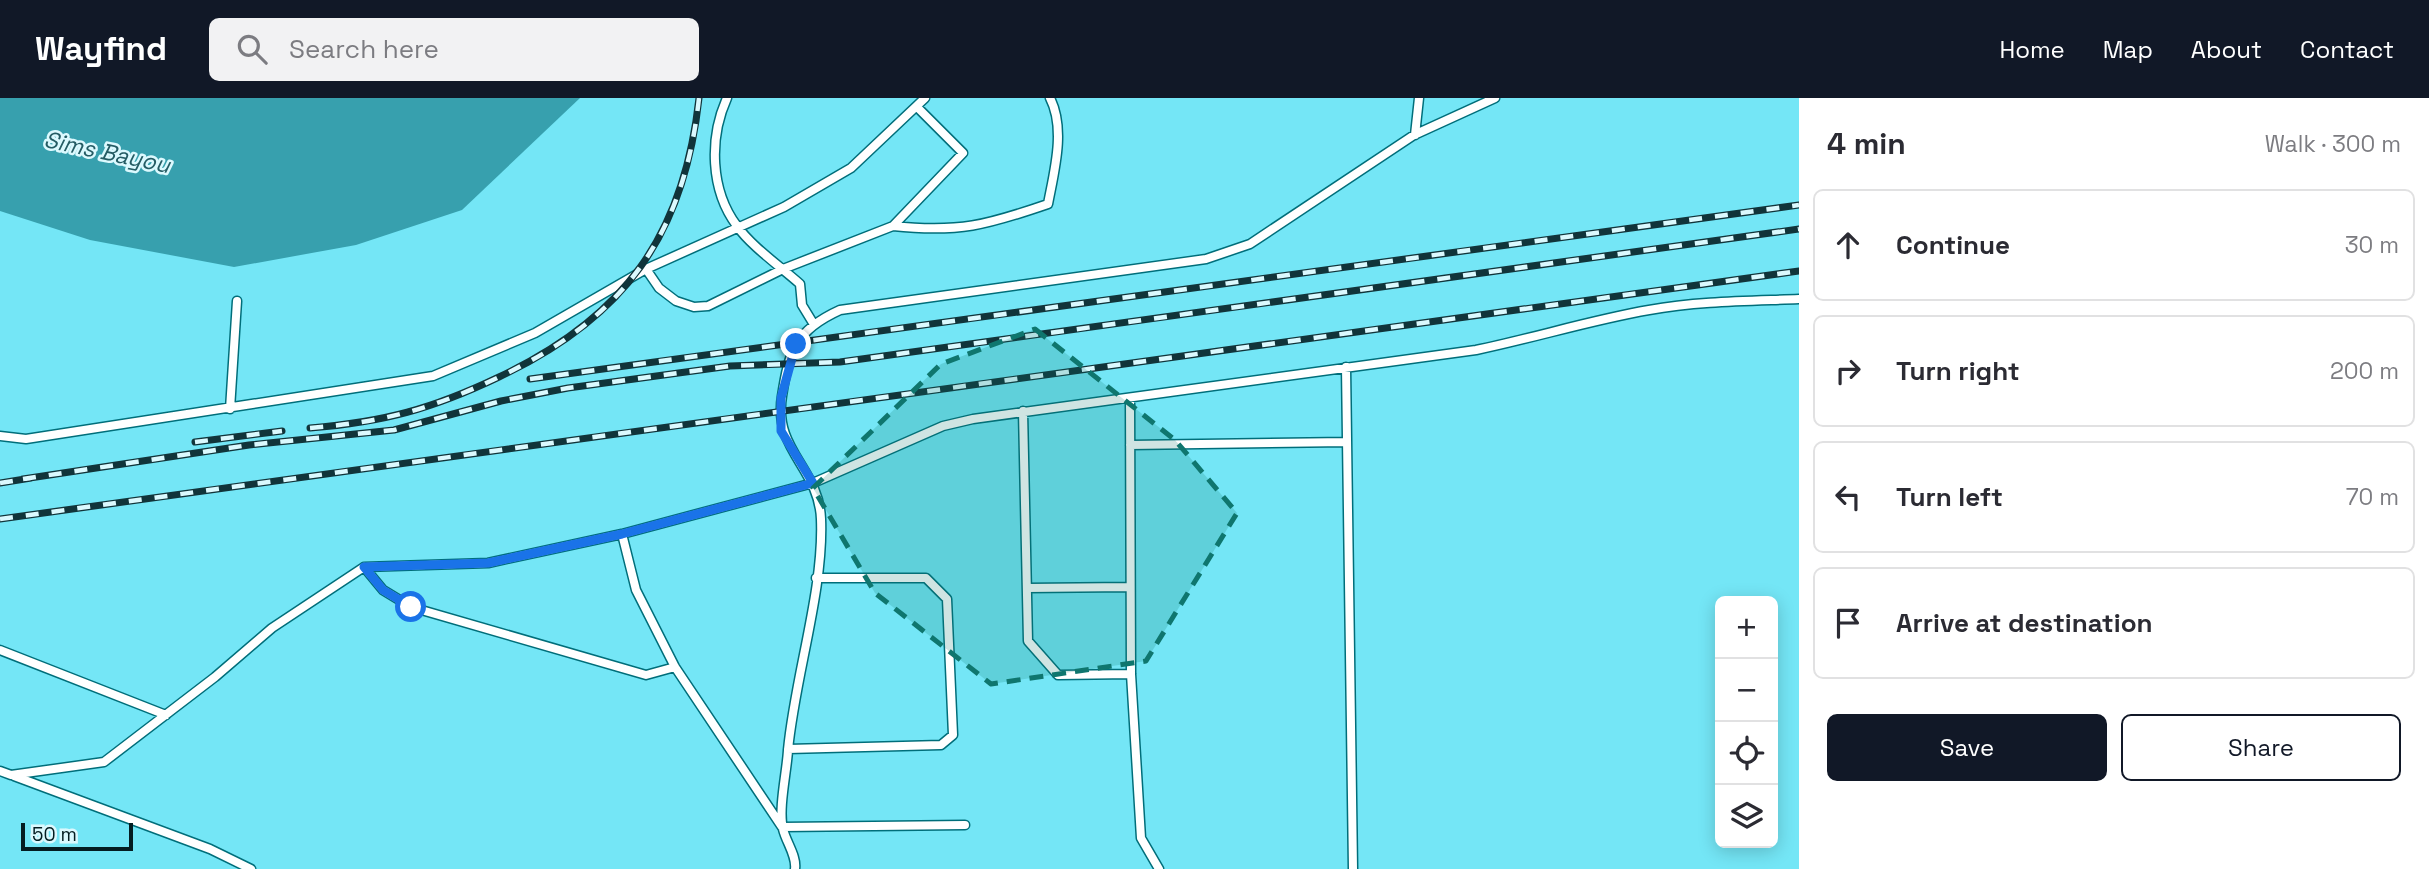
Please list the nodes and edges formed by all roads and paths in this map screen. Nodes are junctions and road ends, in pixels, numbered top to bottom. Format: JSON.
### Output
{"nodes":[{"id":1,"x":727,"y":98,"type":"edge"},
{"id":2,"x":925,"y":98,"type":"edge"},
{"id":3,"x":1050,"y":98,"type":"edge"},
{"id":4,"x":1419,"y":98,"type":"edge"},
{"id":5,"x":1495,"y":98,"type":"edge"},
{"id":6,"x":918,"y":108,"type":"junction"},
{"id":7,"x":1415,"y":135,"type":"junction"},
{"id":8,"x":737,"y":226,"type":"junction"},
{"id":9,"x":893,"y":226,"type":"junction"},
{"id":10,"x":646,"y":269,"type":"junction"},
{"id":11,"x":783,"y":269,"type":"junction"},
{"id":12,"x":1799,"y":299,"type":"edge"},
{"id":13,"x":237,"y":301,"type":"dead end"},
{"id":14,"x":813,"y":323,"type":"junction"},
{"id":15,"x":1346,"y":367,"type":"junction"},
{"id":16,"x":1130,"y":399,"type":"junction"},
{"id":17,"x":230,"y":409,"type":"junction"},
{"id":18,"x":1023,"y":411,"type":"junction"},
{"id":19,"x":0,"y":436,"type":"edge"},
{"id":20,"x":1347,"y":442,"type":"junction"},
{"id":21,"x":1130,"y":445,"type":"junction"},
{"id":22,"x":813,"y":483,"type":"junction"},
{"id":23,"x":622,"y":534,"type":"junction"},
{"id":24,"x":364,"y":567,"type":"junction"},
{"id":25,"x":816,"y":578,"type":"junction"},
{"id":26,"x":1130,"y":587,"type":"junction"},
{"id":27,"x":1027,"y":589,"type":"junction"},
{"id":28,"x":0,"y":650,"type":"edge"},
{"id":29,"x":676,"y":667,"type":"junction"},
{"id":30,"x":1130,"y":674,"type":"junction"},
{"id":31,"x":166,"y":715,"type":"junction"},
{"id":32,"x":788,"y":749,"type":"junction"},
{"id":33,"x":0,"y":771,"type":"edge"},
{"id":34,"x":11,"y":775,"type":"junction"},
{"id":35,"x":965,"y":825,"type":"dead end"},
{"id":36,"x":782,"y":827,"type":"junction"},
{"id":37,"x":251,"y":869,"type":"edge"},
{"id":38,"x":795,"y":869,"type":"edge"},
{"id":39,"x":1160,"y":869,"type":"edge"},
{"id":40,"x":1353,"y":869,"type":"edge"}],
"edges":[{"from":1,"to":8,"type":"lane"},
{"from":2,"to":6,"type":"lane"},
{"from":3,"to":9,"type":"lane"},
{"from":4,"to":7,"type":"lane"},
{"from":5,"to":7,"type":"lane"},
{"from":6,"to":8,"type":"lane"},
{"from":6,"to":9,"type":"lane"},
{"from":7,"to":14,"type":"lane"},
{"from":8,"to":10,"type":"lane"},
{"from":8,"to":11,"type":"lane"},
{"from":9,"to":11,"type":"lane"},
{"from":10,"to":11,"type":"lane"},
{"from":10,"to":17,"type":"lane"},
{"from":11,"to":14,"type":"lane"},
{"from":12,"to":15,"type":"lane"},
{"from":13,"to":17,"type":"lane"},
{"from":14,"to":22,"type":"lane"},
{"from":15,"to":16,"type":"lane"},
{"from":15,"to":20,"type":"lane"},
{"from":16,"to":18,"type":"lane"},
{"from":16,"to":21,"type":"lane"},
{"from":17,"to":19,"type":"lane"},
{"from":18,"to":22,"type":"lane"},
{"from":18,"to":27,"type":"lane"},
{"from":20,"to":21,"type":"lane"},
{"from":20,"to":40,"type":"lane"},
{"from":21,"to":26,"type":"lane"},
{"from":22,"to":23,"type":"lane"},
{"from":22,"to":25,"type":"lane"},
{"from":23,"to":24,"type":"lane"},
{"from":23,"to":29,"type":"lane"},
{"from":24,"to":29,"type":"lane"},
{"from":24,"to":31,"type":"lane"},
{"from":25,"to":32,"type":"lane"},
{"from":25,"to":32,"type":"lane"},
{"from":26,"to":27,"type":"lane"},
{"from":26,"to":30,"type":"lane"},
{"from":27,"to":30,"type":"lane"},
{"from":28,"to":31,"type":"lane"},
{"from":29,"to":36,"type":"lane"},
{"from":30,"to":39,"type":"lane"},
{"from":31,"to":34,"type":"lane"},
{"from":32,"to":36,"type":"lane"},
{"from":33,"to":34,"type":"lane"},
{"from":34,"to":37,"type":"lane"},
{"from":35,"to":36,"type":"lane"},
{"from":36,"to":38,"type":"lane"}]}
